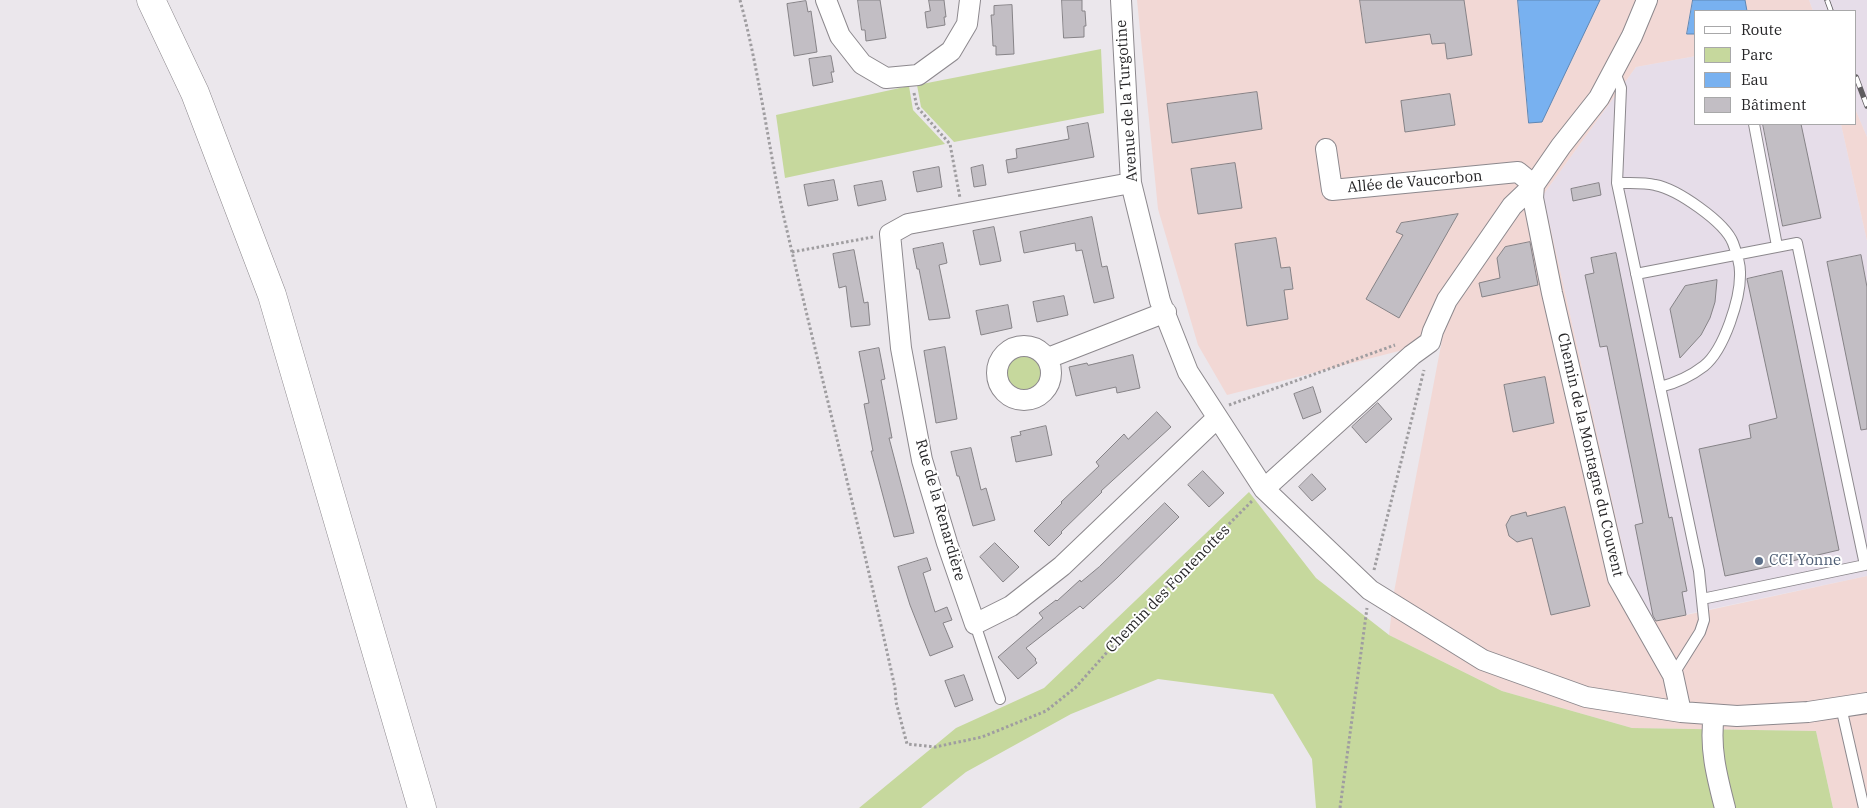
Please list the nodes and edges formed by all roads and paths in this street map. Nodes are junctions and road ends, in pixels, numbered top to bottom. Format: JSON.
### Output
{"nodes":[{"id":1,"x":150,"y":0,"type":"edge"},
{"id":2,"x":740,"y":0,"type":"edge"},
{"id":3,"x":826,"y":0,"type":"edge"},
{"id":4,"x":970,"y":0,"type":"edge"},
{"id":5,"x":1121,"y":0,"type":"edge"},
{"id":6,"x":1647,"y":0,"type":"edge"},
{"id":7,"x":1614,"y":70,"type":"junction"},
{"id":8,"x":910,"y":76,"type":"junction"},
{"id":9,"x":1754,"y":125,"type":"edge"},
{"id":10,"x":1326,"y":148,"type":"dead end"},
{"id":11,"x":1132,"y":183,"type":"junction"},
{"id":12,"x":1618,"y":183,"type":"junction"},
{"id":13,"x":1534,"y":185,"type":"junction"},
{"id":14,"x":963,"y":214,"type":"junction"},
{"id":15,"x":890,"y":234,"type":"junction"},
{"id":16,"x":1778,"y":246,"type":"junction"},
{"id":17,"x":792,"y":252,"type":"junction"},
{"id":18,"x":1736,"y":254,"type":"junction"},
{"id":19,"x":1636,"y":274,"type":"junction"},
{"id":20,"x":1166,"y":312,"type":"junction"},
{"id":21,"x":1430,"y":342,"type":"junction"},
{"id":22,"x":1396,"y":344,"type":"dead end"},
{"id":23,"x":1048,"y":358,"type":"dead end"},
{"id":24,"x":1660,"y":387,"type":"junction"},
{"id":25,"x":1215,"y":414,"type":"junction"},
{"id":26,"x":1264,"y":489,"type":"junction"},
{"id":27,"x":1370,"y":590,"type":"junction"},
{"id":28,"x":1702,"y":599,"type":"junction"},
{"id":29,"x":975,"y":624,"type":"junction"},
{"id":30,"x":1673,"y":675,"type":"junction"},
{"id":31,"x":1000,"y":699,"type":"dead end"},
{"id":32,"x":1867,"y":703,"type":"edge"},
{"id":33,"x":1841,"y":708,"type":"junction"},
{"id":34,"x":1681,"y":712,"type":"junction"},
{"id":35,"x":1714,"y":715,"type":"junction"},
{"id":36,"x":422,"y":808,"type":"edge"},
{"id":37,"x":1340,"y":808,"type":"edge"},
{"id":38,"x":1725,"y":808,"type":"edge"},
{"id":39,"x":1864,"y":808,"type":"edge"}],
"edges":[{"from":1,"to":36,"type":"main road"},
{"from":2,"to":17,"type":"path"},
{"from":3,"to":8,"type":"street"},
{"from":4,"to":8,"type":"street"},
{"from":5,"to":11,"type":"street","name":"Avenue de la Turgotine"},
{"from":6,"to":7,"type":"street"},
{"from":7,"to":12,"type":"lane"},
{"from":7,"to":13,"type":"street"},
{"from":8,"to":14,"type":"path"},
{"from":9,"to":16,"type":"lane"},
{"from":10,"to":13,"type":"street","name":"Allée de Vaucorbon"},
{"from":11,"to":14,"type":"street"},
{"from":11,"to":20,"type":"street","name":"Avenue de la Turgotine"},
{"from":12,"to":18,"type":"lane"},
{"from":12,"to":19,"type":"lane"},
{"from":13,"to":21,"type":"street"},
{"from":13,"to":30,"type":"street","name":"Chemin de la Montagne du Couvent"},
{"from":14,"to":15,"type":"street"},
{"from":15,"to":17,"type":"path"},
{"from":15,"to":29,"type":"street","name":"Rue de la Renardière"},
{"from":16,"to":18,"type":"lane"},
{"from":16,"to":28,"type":"lane"},
{"from":17,"to":26,"type":"path","name":"Chemin des Fontenottes"},
{"from":18,"to":19,"type":"lane"},
{"from":18,"to":24,"type":"lane"},
{"from":19,"to":24,"type":"lane"},
{"from":20,"to":23,"type":"street"},
{"from":20,"to":25,"type":"street","name":"Avenue de la Turgotine"},
{"from":21,"to":26,"type":"street"},
{"from":21,"to":27,"type":"path"},
{"from":22,"to":25,"type":"path"},
{"from":24,"to":28,"type":"lane"},
{"from":25,"to":26,"type":"street","name":"Avenue de la Turgotine"},
{"from":25,"to":29,"type":"street"},
{"from":26,"to":27,"type":"street","name":"Avenue de la Turgotine"},
{"from":27,"to":34,"type":"street","name":"Avenue de la Turgotine"},
{"from":27,"to":37,"type":"path"},
{"from":28,"to":30,"type":"lane"},
{"from":29,"to":31,"type":"lane"},
{"from":30,"to":34,"type":"street","name":"Chemin de la Montagne du Couvent"},
{"from":32,"to":33,"type":"street","name":"Avenue de la Turgotine"},
{"from":33,"to":35,"type":"street","name":"Avenue de la Turgotine"},
{"from":33,"to":39,"type":"lane"},
{"from":34,"to":35,"type":"street","name":"Avenue de la Turgotine"},
{"from":35,"to":38,"type":"street"}]}
